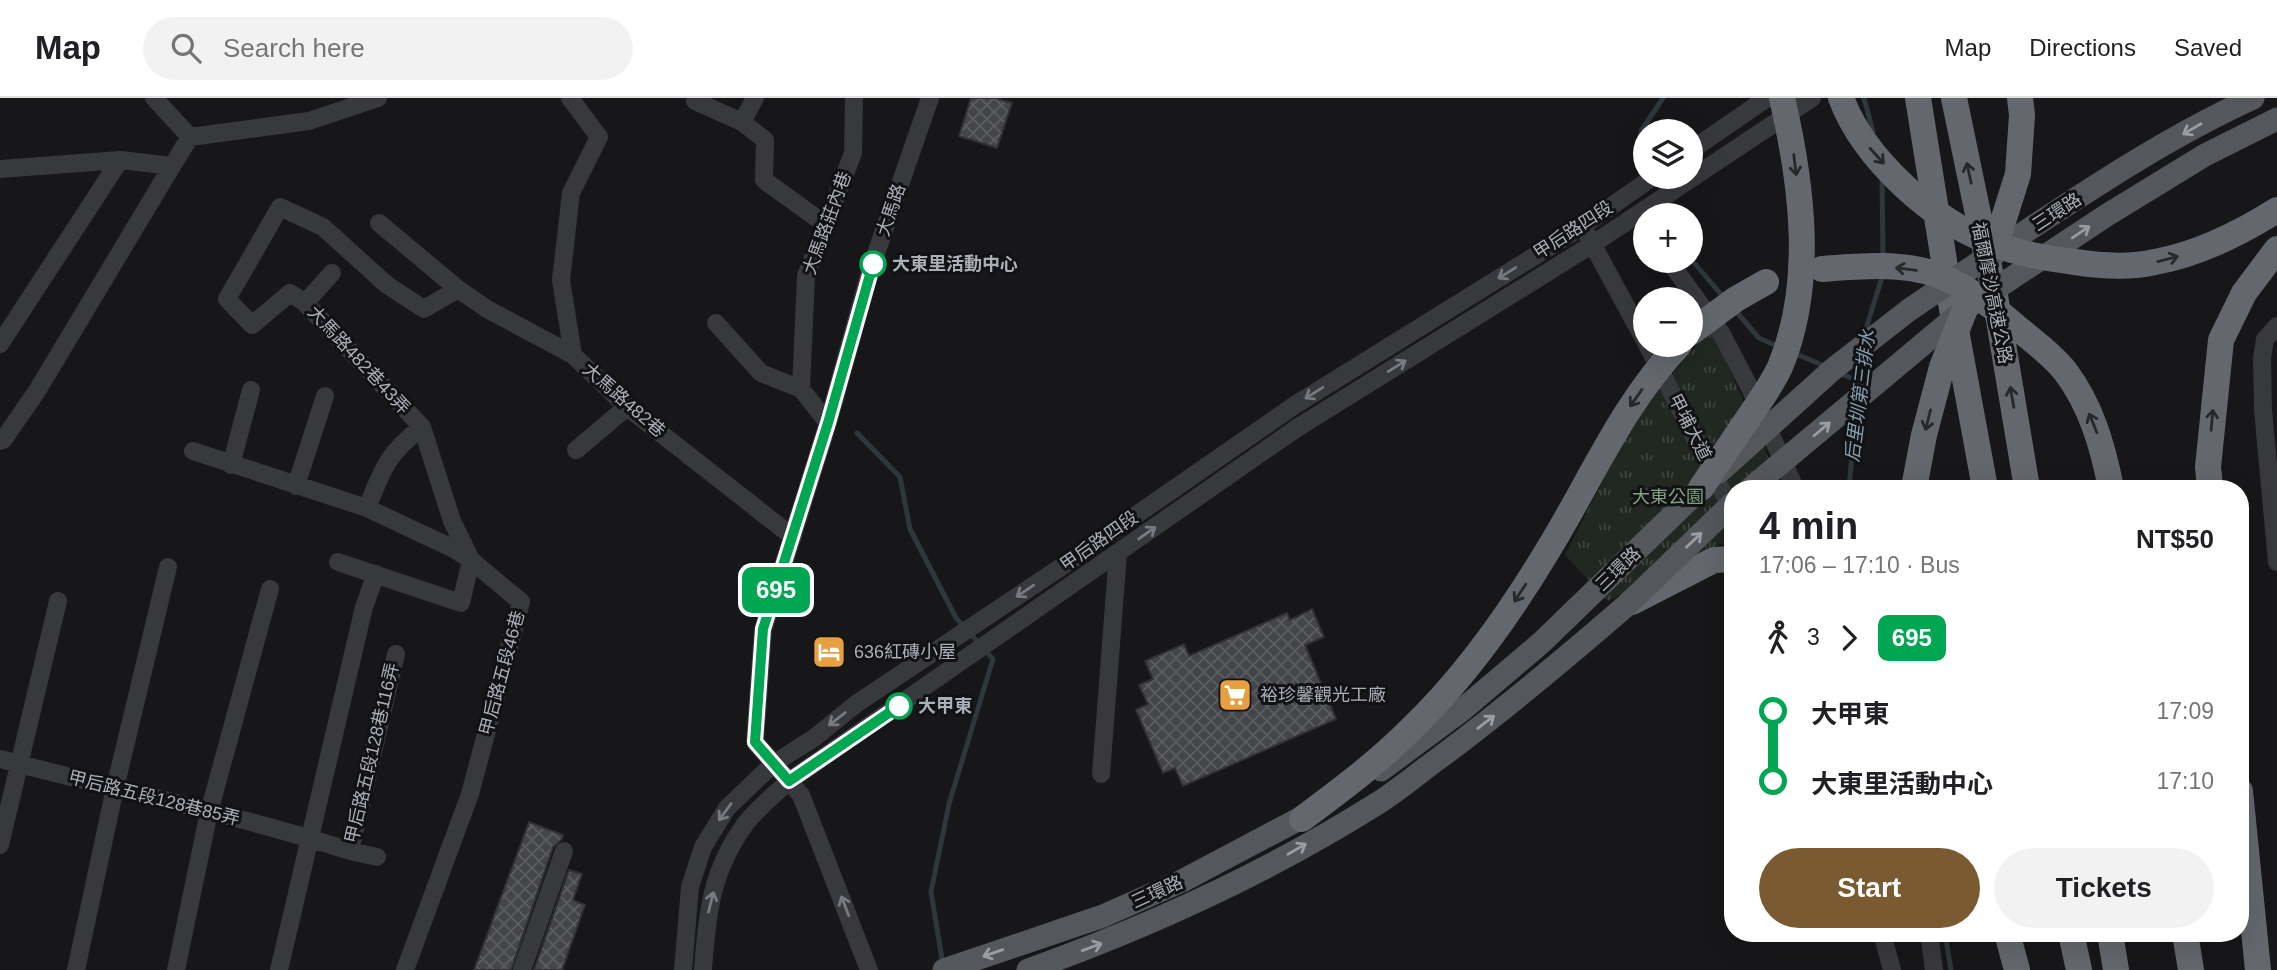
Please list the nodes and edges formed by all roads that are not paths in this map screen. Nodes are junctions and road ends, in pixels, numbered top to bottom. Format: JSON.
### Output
{"nodes":[{"id":1,"x":154,"y":98,"type":"edge"},
{"id":2,"x":378,"y":98,"type":"edge"},
{"id":3,"x":570,"y":98,"type":"edge"},
{"id":4,"x":755,"y":98,"type":"edge"},
{"id":5,"x":854,"y":98,"type":"edge"},
{"id":6,"x":930,"y":98,"type":"edge"},
{"id":7,"x":1766,"y":98,"type":"edge"},
{"id":8,"x":1782,"y":98,"type":"edge"},
{"id":9,"x":1812,"y":98,"type":"edge"},
{"id":10,"x":1841,"y":98,"type":"edge"},
{"id":11,"x":1918,"y":98,"type":"edge"},
{"id":12,"x":1954,"y":98,"type":"edge"},
{"id":13,"x":2020,"y":98,"type":"edge"},
{"id":14,"x":2253,"y":98,"type":"edge"},
{"id":15,"x":695,"y":101,"type":"dead end"},
{"id":16,"x":2277,"y":118,"type":"edge"},
{"id":17,"x":742,"y":122,"type":"junction"},
{"id":18,"x":190,"y":137,"type":"junction"},
{"id":19,"x":1703,"y":142,"type":"edge"},
{"id":20,"x":120,"y":160,"type":"junction"},
{"id":21,"x":172,"y":166,"type":"junction"},
{"id":22,"x":0,"y":169,"type":"edge"},
{"id":23,"x":1636,"y":189,"type":"edge"},
{"id":24,"x":1626,"y":196,"type":"junction"},
{"id":25,"x":1658,"y":203,"type":"edge"},
{"id":26,"x":1633,"y":208,"type":"edge"},
{"id":27,"x":2277,"y":210,"type":"edge"},
{"id":28,"x":379,"y":223,"type":"dead end"},
{"id":29,"x":1633,"y":224,"type":"edge"},
{"id":30,"x":826,"y":225,"type":"junction"},
{"id":31,"x":1583,"y":226,"type":"junction"},
{"id":32,"x":1593,"y":244,"type":"junction"},
{"id":33,"x":2277,"y":249,"type":"edge"},
{"id":34,"x":1993,"y":253,"type":"junction"},
{"id":35,"x":332,"y":273,"type":"dead end"},
{"id":36,"x":1678,"y":273,"type":"edge"},
{"id":37,"x":458,"y":289,"type":"junction"},
{"id":38,"x":305,"y":303,"type":"junction"},
{"id":39,"x":1965,"y":309,"type":"junction"},
{"id":40,"x":1633,"y":319,"type":"edge"},
{"id":41,"x":716,"y":323,"type":"dead end"},
{"id":42,"x":1703,"y":323,"type":"edge"},
{"id":43,"x":2277,"y":326,"type":"edge"},
{"id":44,"x":0,"y":344,"type":"edge"},
{"id":45,"x":573,"y":355,"type":"junction"},
{"id":46,"x":1653,"y":357,"type":"edge"},
{"id":47,"x":1668,"y":357,"type":"edge"},
{"id":48,"x":801,"y":388,"type":"junction"},
{"id":49,"x":251,"y":390,"type":"dead end"},
{"id":50,"x":325,"y":396,"type":"dead end"},
{"id":51,"x":627,"y":407,"type":"junction"},
{"id":52,"x":828,"y":423,"type":"junction"},
{"id":53,"x":422,"y":427,"type":"junction"},
{"id":54,"x":0,"y":441,"type":"edge"},
{"id":55,"x":576,"y":450,"type":"dead end"},
{"id":56,"x":192,"y":451,"type":"dead end"},
{"id":57,"x":2273,"y":460,"type":"edge"},
{"id":58,"x":231,"y":465,"type":"junction"},
{"id":59,"x":1761,"y":480,"type":"edge"},
{"id":60,"x":1791,"y":480,"type":"edge"},
{"id":61,"x":1916,"y":480,"type":"edge"},
{"id":62,"x":1984,"y":480,"type":"edge"},
{"id":63,"x":2026,"y":480,"type":"edge"},
{"id":64,"x":2110,"y":480,"type":"edge"},
{"id":65,"x":2209,"y":480,"type":"edge"},
{"id":66,"x":296,"y":486,"type":"junction"},
{"id":67,"x":1702,"y":488,"type":"junction"},
{"id":68,"x":1724,"y":494,"type":"edge"},
{"id":69,"x":367,"y":508,"type":"junction"},
{"id":70,"x":1724,"y":512,"type":"edge"},
{"id":71,"x":793,"y":537,"type":"junction"},
{"id":72,"x":1118,"y":553,"type":"junction"},
{"id":73,"x":1724,"y":559,"type":"edge"},
{"id":74,"x":471,"y":560,"type":"junction"},
{"id":75,"x":338,"y":562,"type":"dead end"},
{"id":76,"x":2277,"y":562,"type":"edge"},
{"id":77,"x":168,"y":567,"type":"dead end"},
{"id":78,"x":376,"y":574,"type":"junction"},
{"id":79,"x":270,"y":589,"type":"dead end"},
{"id":80,"x":58,"y":601,"type":"dead end"},
{"id":81,"x":1628,"y":604,"type":"junction"},
{"id":82,"x":396,"y":654,"type":"dead end"},
{"id":83,"x":0,"y":759,"type":"edge"},
{"id":84,"x":773,"y":764,"type":"junction"},
{"id":85,"x":21,"y":765,"type":"junction"},
{"id":86,"x":1101,"y":774,"type":"dead end"},
{"id":87,"x":789,"y":781,"type":"junction"},
{"id":88,"x":115,"y":788,"type":"junction"},
{"id":89,"x":209,"y":812,"type":"junction"},
{"id":90,"x":1302,"y":819,"type":"junction"},
{"id":91,"x":309,"y":838,"type":"junction"},
{"id":92,"x":0,"y":845,"type":"edge"},
{"id":93,"x":350,"y":851,"type":"junction"},
{"id":94,"x":564,"y":851,"type":"dead end"},
{"id":95,"x":377,"y":857,"type":"dead end"},
{"id":96,"x":2249,"y":880,"type":"edge"},
{"id":97,"x":1884,"y":942,"type":"edge"},
{"id":98,"x":1930,"y":942,"type":"edge"},
{"id":99,"x":2009,"y":942,"type":"edge"},
{"id":100,"x":2073,"y":942,"type":"edge"},
{"id":101,"x":2111,"y":942,"type":"edge"},
{"id":102,"x":2186,"y":942,"type":"edge"},
{"id":103,"x":76,"y":970,"type":"edge"},
{"id":104,"x":176,"y":970,"type":"edge"},
{"id":105,"x":279,"y":970,"type":"edge"},
{"id":106,"x":405,"y":970,"type":"edge"},
{"id":107,"x":522,"y":970,"type":"edge"},
{"id":108,"x":683,"y":970,"type":"edge"},
{"id":109,"x":704,"y":970,"type":"edge"},
{"id":110,"x":869,"y":970,"type":"edge"},
{"id":111,"x":944,"y":970,"type":"edge"},
{"id":112,"x":1028,"y":970,"type":"edge"},
{"id":113,"x":1892,"y":970,"type":"edge"},
{"id":114,"x":1934,"y":970,"type":"edge"},
{"id":115,"x":2017,"y":970,"type":"edge"},
{"id":116,"x":2079,"y":970,"type":"edge"},
{"id":117,"x":2116,"y":970,"type":"edge"},
{"id":118,"x":2191,"y":970,"type":"edge"},
{"id":119,"x":2258,"y":970,"type":"edge"}],
"edges":[{"from":1,"to":18,"type":"street"},
{"from":2,"to":18,"type":"street"},
{"from":3,"to":45,"type":"street","name":"大馬路482巷"},
{"from":4,"to":17,"type":"street"},
{"from":5,"to":30,"type":"street","name":"大馬路莊內巷"},
{"from":6,"to":52,"type":"street","name":"大馬路"},
{"from":7,"to":19,"type":"street"},
{"from":8,"to":67,"type":"highway","one_way":true,"bridge":true},
{"from":9,"to":25,"type":"street","name":"甲后路四段"},
{"from":10,"to":27,"type":"highway","one_way":true,"bridge":true},
{"from":11,"to":62,"type":"highway","bridge":true},
{"from":63,"to":12,"type":"highway","name":"福爾摩沙高速公路","one_way":true,"bridge":true},
{"from":13,"to":34,"type":"highway"},
{"from":14,"to":34,"type":"main road","name":"三環路","one_way":true,"bridge":true},
{"from":15,"to":17,"type":"street"},
{"from":39,"to":16,"type":"main road","name":"三環路","one_way":true,"bridge":true},
{"from":17,"to":30,"type":"street"},
{"from":18,"to":21,"type":"street"},
{"from":20,"to":21,"type":"street"},
{"from":20,"to":22,"type":"street"},
{"from":20,"to":44,"type":"street"},
{"from":21,"to":54,"type":"street"},
{"from":23,"to":24,"type":"street","name":"甲后路四段"},
{"from":24,"to":26,"type":"street"},
{"from":24,"to":31,"type":"street","name":"甲后路四段"},
{"from":28,"to":37,"type":"street"},
{"from":29,"to":32,"type":"street","name":"甲后路四段"},
{"from":30,"to":48,"type":"street","name":"大馬路莊內巷"},
{"from":31,"to":32,"type":"street","name":"甲埔大道"},
{"from":31,"to":84,"type":"street","name":"甲后路四段","one_way":true},
{"from":32,"to":40,"type":"street","name":"甲埔大道"},
{"from":72,"to":32,"type":"street","name":"甲后路四段","one_way":true},
{"from":65,"to":33,"type":"highway","one_way":true},
{"from":34,"to":39,"type":"main road","bridge":true},
{"from":34,"to":67,"type":"main road","name":"三環路","bridge":true},
{"from":35,"to":38,"type":"street"},
{"from":36,"to":60,"type":"street"},
{"from":37,"to":38,"type":"street","name":"大馬路482巷43弄"},
{"from":37,"to":45,"type":"street"},
{"from":38,"to":53,"type":"street","name":"大馬路482巷43弄"},
{"from":59,"to":39,"type":"main road","name":"三環路","one_way":true,"bridge":true},
{"from":39,"to":61,"type":"highway","one_way":true,"bridge":true},
{"from":41,"to":48,"type":"street"},
{"from":64,"to":42,"type":"highway","one_way":true,"bridge":true},
{"from":43,"to":57,"type":"street"},
{"from":45,"to":51,"type":"street","name":"大馬路482巷"},
{"from":46,"to":68,"type":"street","name":"甲埔大道"},
{"from":47,"to":90,"type":"highway","one_way":true,"bridge":true},
{"from":48,"to":52,"type":"street"},
{"from":49,"to":58,"type":"street"},
{"from":50,"to":66,"type":"street"},
{"from":51,"to":55,"type":"street"},
{"from":51,"to":71,"type":"street","name":"大馬路482巷"},
{"from":52,"to":71,"type":"street","name":"大馬路"},
{"from":53,"to":69,"type":"street"},
{"from":53,"to":74,"type":"street"},
{"from":56,"to":58,"type":"street","name":"甲后路五段46巷"},
{"from":57,"to":76,"type":"street"},
{"from":58,"to":66,"type":"street","name":"甲后路五段46巷"},
{"from":66,"to":69,"type":"street","name":"甲后路五段46巷"},
{"from":67,"to":90,"type":"main road","name":"三環路","bridge":true},
{"from":69,"to":74,"type":"street","name":"甲后路五段46巷"},
{"from":81,"to":70,"type":"main road","name":"三環路","one_way":true,"bridge":true},
{"from":71,"to":84,"type":"street","name":"大馬路"},
{"from":72,"to":86,"type":"street"},
{"from":72,"to":87,"type":"street","name":"甲后路四段"},
{"from":73,"to":81,"type":"highway","bridge":true},
{"from":74,"to":78,"type":"street"},
{"from":74,"to":106,"type":"street","name":"甲后路五段46巷"},
{"from":75,"to":78,"type":"street"},
{"from":77,"to":88,"type":"street"},
{"from":78,"to":91,"type":"street"},
{"from":79,"to":89,"type":"street"},
{"from":80,"to":85,"type":"street"},
{"from":112,"to":81,"type":"main road","name":"三環路","one_way":true},
{"from":82,"to":93,"type":"street","name":"甲后路五段128巷116弄"},
{"from":83,"to":85,"type":"street","name":"甲后路五段128巷85弄"},
{"from":84,"to":87,"type":"street","name":"大馬路"},
{"from":84,"to":108,"type":"street","name":"甲后路四段","one_way":true},
{"from":85,"to":88,"type":"street","name":"甲后路五段128巷85弄"},
{"from":85,"to":92,"type":"street"},
{"from":109,"to":87,"type":"street","name":"甲后路四段","one_way":true},
{"from":110,"to":87,"type":"street","name":"大馬路","one_way":true},
{"from":88,"to":89,"type":"street","name":"甲后路五段128巷85弄"},
{"from":88,"to":103,"type":"street"},
{"from":89,"to":91,"type":"street","name":"甲后路五段128巷85弄"},
{"from":89,"to":104,"type":"street"},
{"from":90,"to":111,"type":"main road","name":"三環路","one_way":true},
{"from":91,"to":93,"type":"street","name":"甲后路五段128巷116弄"},
{"from":91,"to":105,"type":"street"},
{"from":93,"to":95,"type":"street"},
{"from":94,"to":107,"type":"street"},
{"from":96,"to":119,"type":"highway"},
{"from":97,"to":113,"type":"street"},
{"from":98,"to":114,"type":"street"},
{"from":99,"to":115,"type":"highway"},
{"from":100,"to":116,"type":"highway"},
{"from":101,"to":117,"type":"highway"},
{"from":102,"to":118,"type":"highway"}]}
